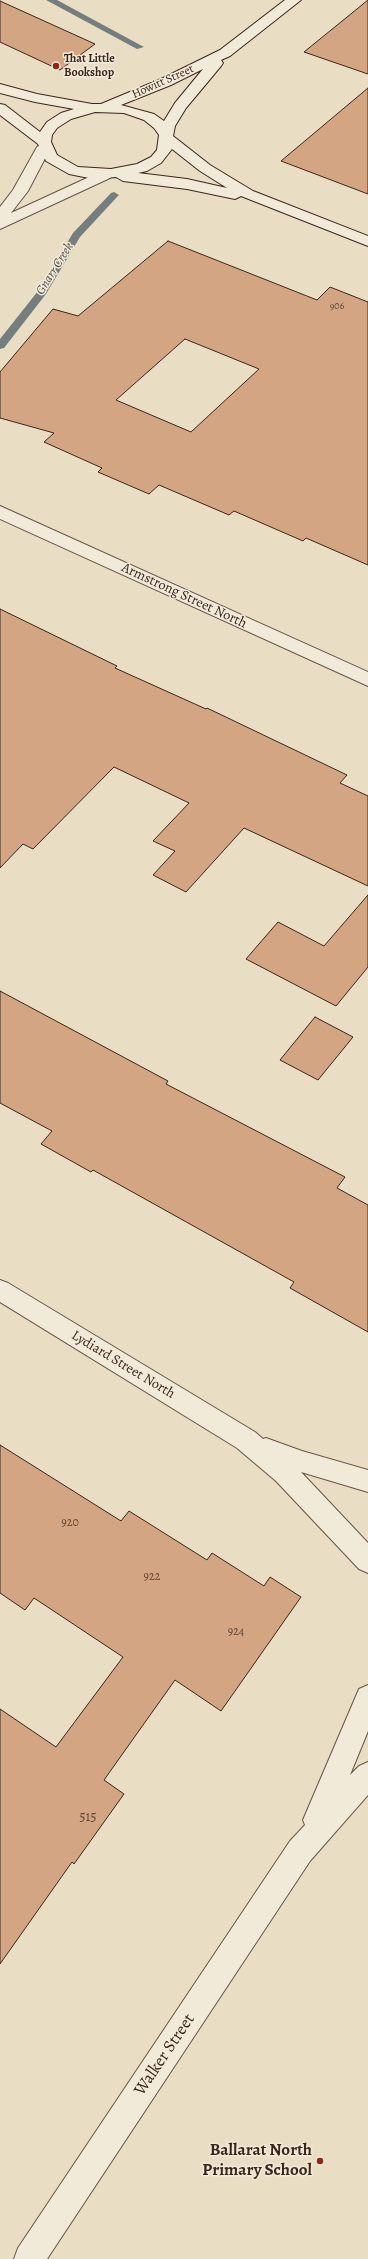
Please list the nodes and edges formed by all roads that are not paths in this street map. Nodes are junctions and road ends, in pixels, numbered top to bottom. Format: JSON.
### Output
{"nodes":[{"id":1,"x":294,"y":0,"type":"edge"},
{"id":2,"x":225,"y":53,"type":"junction"},
{"id":3,"x":0,"y":88,"type":"edge"},
{"id":4,"x":0,"y":108,"type":"edge"},
{"id":5,"x":97,"y":108,"type":"junction"},
{"id":6,"x":166,"y":136,"type":"junction"},
{"id":7,"x":44,"y":145,"type":"junction"},
{"id":8,"x":108,"y":175,"type":"junction"},
{"id":9,"x":267,"y":203,"type":"junction"},
{"id":10,"x":0,"y":217,"type":"edge"},
{"id":11,"x":0,"y":224,"type":"edge"},
{"id":12,"x":368,"y":241,"type":"edge"},
{"id":13,"x":0,"y":512,"type":"edge"},
{"id":14,"x":368,"y":680,"type":"edge"},
{"id":15,"x":0,"y":1290,"type":"edge"},
{"id":16,"x":246,"y":1440,"type":"junction"},
{"id":17,"x":368,"y":1481,"type":"edge"},
{"id":18,"x":368,"y":1561,"type":"edge"},
{"id":19,"x":368,"y":1698,"type":"edge"},
{"id":20,"x":368,"y":1775,"type":"edge"},
{"id":21,"x":300,"y":1851,"type":"junction"},
{"id":22,"x":29,"y":2259,"type":"edge"}],
"edges":[{"from":1,"to":2,"type":"main road","name":"Howitt Street"},
{"from":2,"to":5,"type":"main road","name":"Howitt Street"},
{"from":2,"to":6,"type":"main road","name":"Howitt Street"},
{"from":3,"to":5,"type":"main road"},
{"from":4,"to":7,"type":"main road"},
{"from":5,"to":6,"type":"main road"},
{"from":5,"to":7,"type":"main road"},
{"from":6,"to":8,"type":"main road"},
{"from":6,"to":9,"type":"main road"},
{"from":7,"to":8,"type":"main road"},
{"from":7,"to":10,"type":"main road"},
{"from":8,"to":9,"type":"main road"},
{"from":8,"to":11,"type":"main road"},
{"from":9,"to":12,"type":"main road"},
{"from":13,"to":14,"type":"main road","name":"Armstrong Street North"},
{"from":15,"to":16,"type":"main road","name":"Lydiard Street North"},
{"from":16,"to":17,"type":"main road","name":"Lydiard Street North"},
{"from":16,"to":18,"type":"main road","name":"Lydiard Street North"},
{"from":19,"to":21,"type":"main road","name":"Walker Street"},
{"from":20,"to":21,"type":"main road","name":"Walker Street"},
{"from":21,"to":22,"type":"main road","name":"Walker Street"}]}
